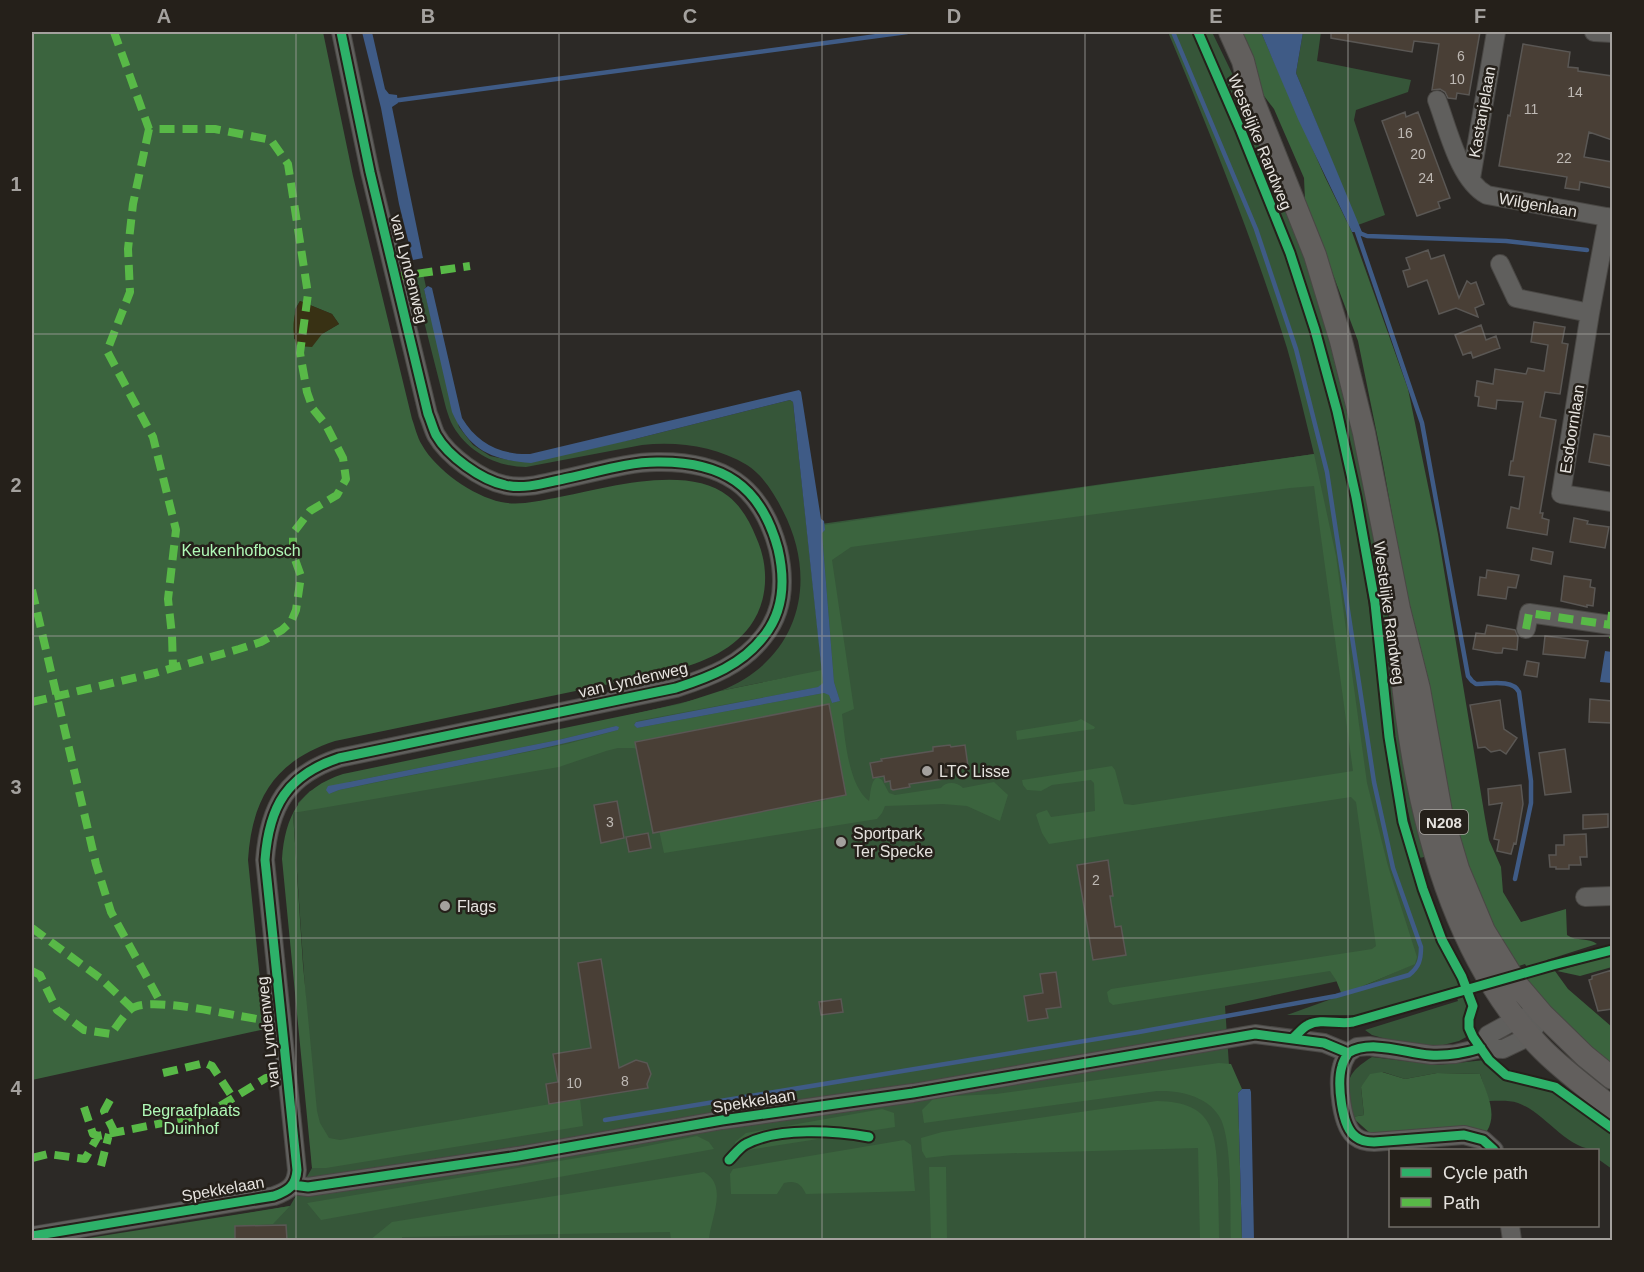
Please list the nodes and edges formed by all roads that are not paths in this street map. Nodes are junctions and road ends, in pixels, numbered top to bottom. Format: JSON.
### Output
{"nodes":[{"id":1,"x":341,"y":32,"type":"edge"},
{"id":2,"x":1217,"y":32,"type":"edge"},
{"id":3,"x":1230,"y":32,"type":"edge"},
{"id":4,"x":1496,"y":32,"type":"edge"},
{"id":5,"x":1594,"y":32,"type":"edge"},
{"id":6,"x":1612,"y":33,"type":"edge"},
{"id":7,"x":1253,"y":100,"type":"junction"},
{"id":8,"x":1437,"y":100,"type":"dead end"},
{"id":9,"x":1471,"y":178,"type":"junction"},
{"id":10,"x":1610,"y":218,"type":"edge"},
{"id":11,"x":1500,"y":264,"type":"dead end"},
{"id":12,"x":1590,"y":313,"type":"junction"},
{"id":13,"x":1612,"y":502,"type":"edge"},
{"id":14,"x":1399,"y":609,"type":"junction"},
{"id":15,"x":1612,"y":624,"type":"edge"},
{"id":16,"x":1526,"y":629,"type":"dead end"},
{"id":17,"x":1612,"y":896,"type":"edge"},
{"id":18,"x":1585,"y":897,"type":"dead end"},
{"id":19,"x":1542,"y":1014,"type":"junction"},
{"id":20,"x":1524,"y":1027,"type":"junction"},
{"id":21,"x":1348,"y":1053,"type":"junction"},
{"id":22,"x":1612,"y":1078,"type":"edge"},
{"id":23,"x":1612,"y":1108,"type":"edge"},
{"id":24,"x":1493,"y":1149,"type":"edge"},
{"id":25,"x":293,"y":1185,"type":"junction"},
{"id":26,"x":32,"y":1236,"type":"edge"}],
"edges":[{"from":1,"to":25,"type":"street","name":"van Lyndenweg"},
{"from":2,"to":7,"type":"main road","name":"Westelijke Randweg","number":"N208"},
{"from":3,"to":7,"type":"main road","name":"Westelijke Randweg","number":"N208"},
{"from":4,"to":9,"type":"street","name":"Kastanjelaan"},
{"from":5,"to":6,"type":"street"},
{"from":7,"to":14,"type":"main road","name":"Westelijke Randweg","number":"N208"},
{"from":8,"to":9,"type":"street","name":"Kastanjelaan"},
{"from":9,"to":10,"type":"street","name":"Wilgenlaan"},
{"from":10,"to":12,"type":"street","name":"Esdoornlaan"},
{"from":11,"to":12,"type":"street"},
{"from":12,"to":13,"type":"street","name":"Esdoornlaan"},
{"from":14,"to":19,"type":"main road","name":"Westelijke Randweg","number":"N208"},
{"from":14,"to":20,"type":"main road","name":"Westelijke Randweg","number":"N208"},
{"from":15,"to":16,"type":"street"},
{"from":17,"to":18,"type":"street"},
{"from":19,"to":20,"type":"street"},
{"from":19,"to":22,"type":"main road","name":"Westelijke Randweg","number":"N208"},
{"from":20,"to":21,"type":"street"},
{"from":20,"to":23,"type":"main road","name":"Westelijke Randweg","number":"N208"},
{"from":21,"to":24,"type":"street"},
{"from":21,"to":25,"type":"street","name":"Spekkelaan"},
{"from":25,"to":26,"type":"street","name":"Spekkelaan"}]}
